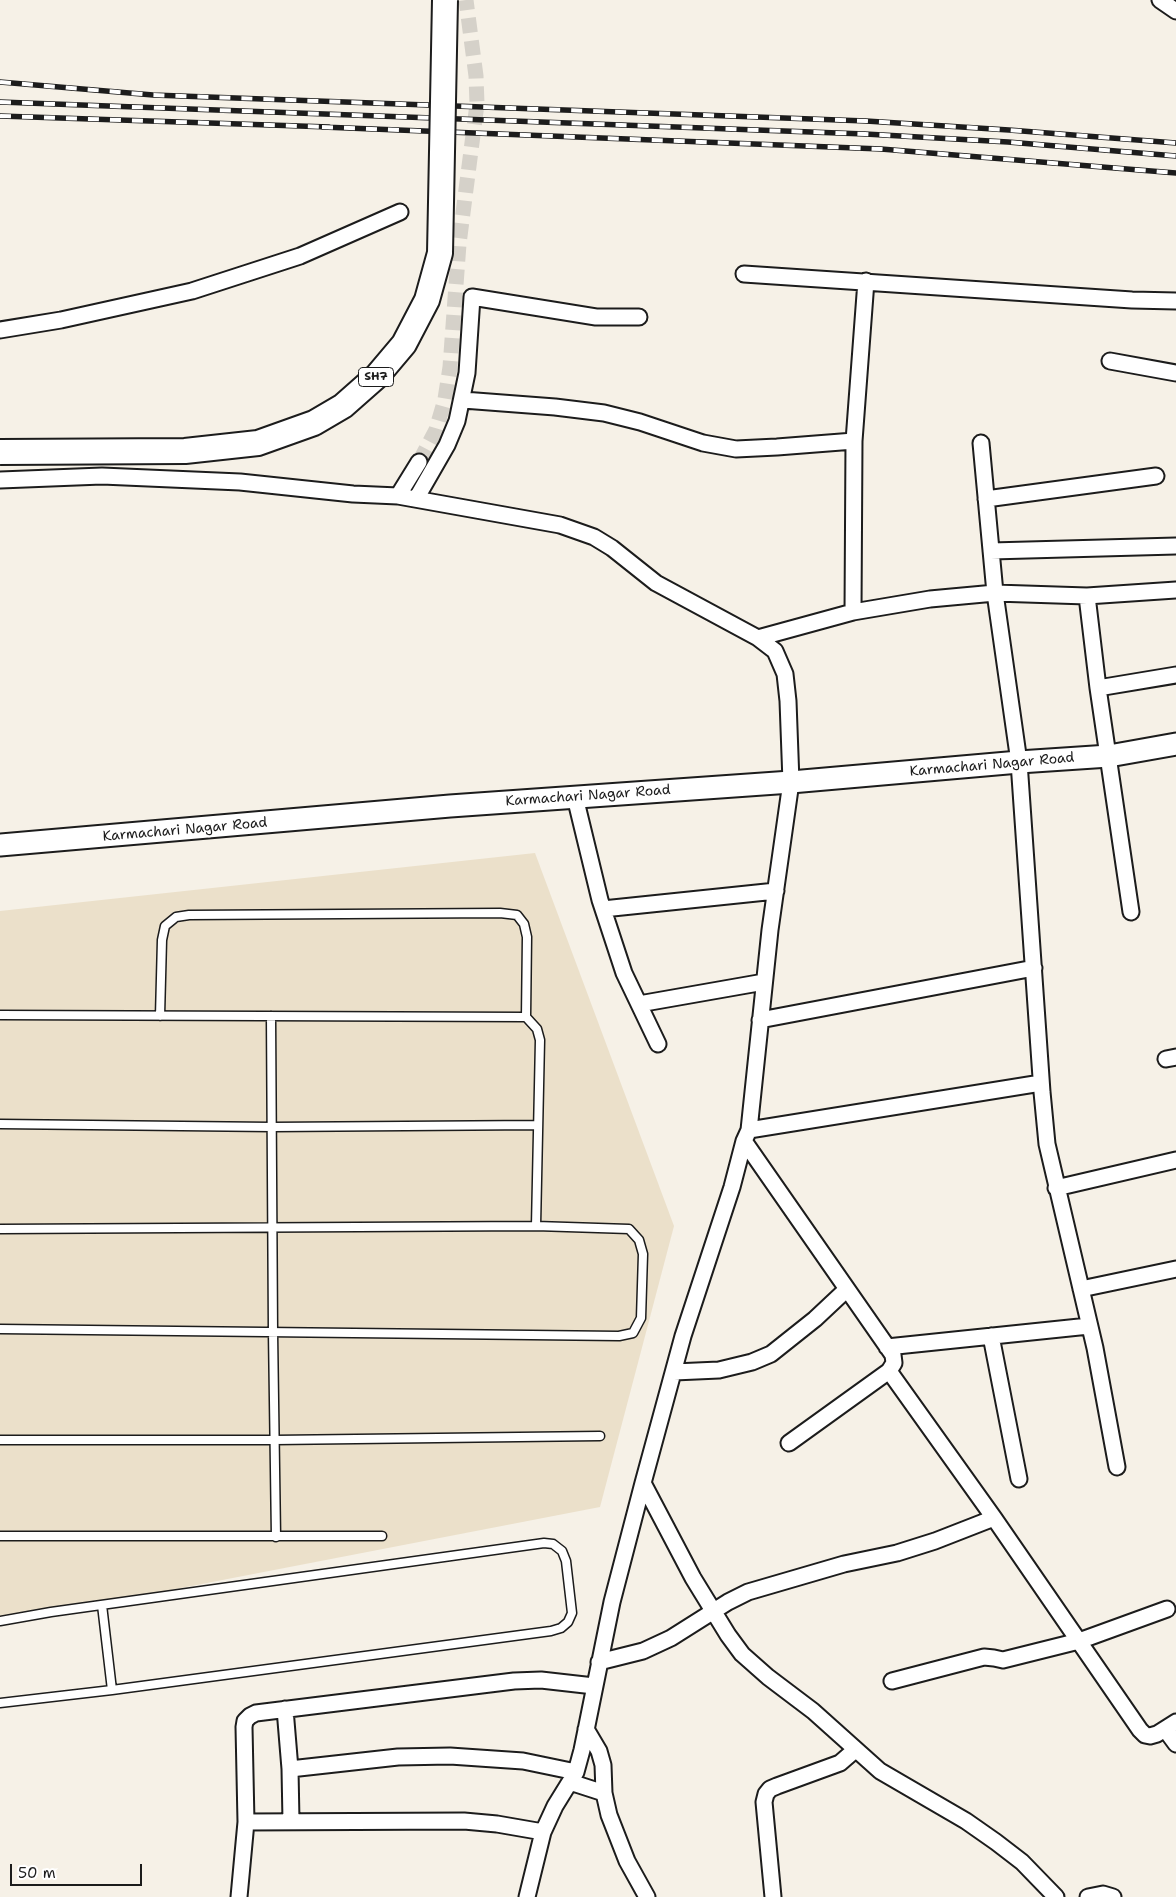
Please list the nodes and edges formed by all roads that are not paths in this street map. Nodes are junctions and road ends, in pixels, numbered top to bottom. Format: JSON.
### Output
{"nodes":[{"id":1,"x":445,"y":0,"type":"edge"},
{"id":2,"x":1160,"y":0,"type":"edge"},
{"id":3,"x":1176,"y":12,"type":"edge"},
{"id":4,"x":400,"y":212,"type":"dead end"},
{"id":5,"x":744,"y":274,"type":"dead end"},
{"id":6,"x":866,"y":281,"type":"junction"},
{"id":7,"x":1176,"y":301,"type":"edge"},
{"id":8,"x":638,"y":317,"type":"dead end"},
{"id":9,"x":0,"y":330,"type":"edge"},
{"id":10,"x":1110,"y":361,"type":"dead end"},
{"id":11,"x":1176,"y":373,"type":"edge"},
{"id":12,"x":463,"y":400,"type":"junction"},
{"id":13,"x":854,"y":441,"type":"junction"},
{"id":14,"x":981,"y":443,"type":"dead end"},
{"id":15,"x":0,"y":452,"type":"edge"},
{"id":16,"x":419,"y":462,"type":"tunnel mouth"},
{"id":17,"x":1156,"y":476,"type":"dead end"},
{"id":18,"x":0,"y":480,"type":"edge"},
{"id":19,"x":398,"y":496,"type":"junction"},
{"id":20,"x":416,"y":499,"type":"junction"},
{"id":21,"x":986,"y":499,"type":"junction"},
{"id":22,"x":1176,"y":546,"type":"edge"},
{"id":23,"x":991,"y":551,"type":"junction"},
{"id":24,"x":1176,"y":590,"type":"edge"},
{"id":25,"x":995,"y":594,"type":"junction"},
{"id":26,"x":1087,"y":596,"type":"junction"},
{"id":27,"x":853,"y":612,"type":"junction"},
{"id":28,"x":758,"y":638,"type":"junction"},
{"id":29,"x":1176,"y":675,"type":"edge"},
{"id":30,"x":1098,"y":688,"type":"junction"},
{"id":31,"x":1176,"y":744,"type":"edge"},
{"id":32,"x":1109,"y":756,"type":"junction"},
{"id":33,"x":1019,"y":762,"type":"junction"},
{"id":34,"x":791,"y":782,"type":"junction"},
{"id":35,"x":575,"y":797,"type":"junction"},
{"id":36,"x":0,"y":845,"type":"edge"},
{"id":37,"x":776,"y":891,"type":"junction"},
{"id":38,"x":603,"y":909,"type":"junction"},
{"id":39,"x":1131,"y":912,"type":"dead end"},
{"id":40,"x":1034,"y":968,"type":"junction"},
{"id":41,"x":764,"y":982,"type":"junction"},
{"id":42,"x":639,"y":1004,"type":"junction"},
{"id":43,"x":0,"y":1015,"type":"edge"},
{"id":44,"x":160,"y":1016,"type":"junction"},
{"id":45,"x":271,"y":1016,"type":"junction"},
{"id":46,"x":526,"y":1017,"type":"junction"},
{"id":47,"x":760,"y":1020,"type":"junction"},
{"id":48,"x":658,"y":1044,"type":"dead end"},
{"id":49,"x":1042,"y":1083,"type":"junction"},
{"id":50,"x":0,"y":1124,"type":"edge"},
{"id":51,"x":538,"y":1125,"type":"junction"},
{"id":52,"x":272,"y":1127,"type":"junction"},
{"id":53,"x":746,"y":1136,"type":"junction"},
{"id":54,"x":1176,"y":1160,"type":"edge"},
{"id":55,"x":1056,"y":1188,"type":"junction"},
{"id":56,"x":536,"y":1226,"type":"junction"},
{"id":57,"x":272,"y":1227,"type":"junction"},
{"id":58,"x":0,"y":1229,"type":"edge"},
{"id":59,"x":1176,"y":1269,"type":"edge"},
{"id":60,"x":847,"y":1289,"type":"junction"},
{"id":61,"x":1081,"y":1289,"type":"junction"},
{"id":62,"x":1089,"y":1326,"type":"junction"},
{"id":63,"x":0,"y":1329,"type":"edge"},
{"id":64,"x":273,"y":1332,"type":"junction"},
{"id":65,"x":991,"y":1336,"type":"junction"},
{"id":66,"x":887,"y":1347,"type":"junction"},
{"id":67,"x":889,"y":1371,"type":"junction"},
{"id":68,"x":674,"y":1372,"type":"junction"},
{"id":69,"x":600,"y":1436,"type":"dead end"},
{"id":70,"x":0,"y":1440,"type":"edge"},
{"id":71,"x":275,"y":1440,"type":"junction"},
{"id":72,"x":789,"y":1443,"type":"dead end"},
{"id":73,"x":1117,"y":1467,"type":"dead end"},
{"id":74,"x":1019,"y":1479,"type":"dead end"},
{"id":75,"x":643,"y":1483,"type":"junction"},
{"id":76,"x":994,"y":1518,"type":"junction"},
{"id":77,"x":0,"y":1536,"type":"edge"},
{"id":78,"x":382,"y":1536,"type":"dead end"},
{"id":79,"x":276,"y":1537,"type":"junction"},
{"id":80,"x":102,"y":1605,"type":"junction"},
{"id":81,"x":1167,"y":1609,"type":"dead end"},
{"id":82,"x":713,"y":1612,"type":"junction"},
{"id":83,"x":0,"y":1621,"type":"edge"},
{"id":84,"x":1079,"y":1641,"type":"junction"},
{"id":85,"x":599,"y":1662,"type":"junction"},
{"id":86,"x":892,"y":1681,"type":"dead end"},
{"id":87,"x":594,"y":1686,"type":"junction"},
{"id":88,"x":112,"y":1690,"type":"junction"},
{"id":89,"x":0,"y":1703,"type":"edge"},
{"id":90,"x":285,"y":1709,"type":"junction"},
{"id":91,"x":1171,"y":1725,"type":"edge"},
{"id":92,"x":586,"y":1729,"type":"junction"},
{"id":93,"x":1176,"y":1744,"type":"edge"},
{"id":94,"x":855,"y":1750,"type":"junction"},
{"id":95,"x":290,"y":1769,"type":"junction"},
{"id":96,"x":572,"y":1777,"type":"junction"},
{"id":97,"x":604,"y":1793,"type":"junction"},
{"id":98,"x":291,"y":1821,"type":"junction"},
{"id":99,"x":246,"y":1822,"type":"junction"},
{"id":100,"x":543,"y":1832,"type":"junction"},
{"id":101,"x":1053,"y":1896,"type":"edge"},
{"id":102,"x":238,"y":1897,"type":"edge"},
{"id":103,"x":527,"y":1897,"type":"edge"},
{"id":104,"x":647,"y":1897,"type":"edge"},
{"id":105,"x":773,"y":1897,"type":"edge"},
{"id":106,"x":1088,"y":1897,"type":"edge"},
{"id":107,"x":1113,"y":1897,"type":"edge"}],
"edges":[{"from":1,"to":15,"type":"main road","number":"SH7","bridge":true},
{"from":2,"to":3,"type":"street"},
{"from":4,"to":9,"type":"street"},
{"from":5,"to":6,"type":"street"},
{"from":6,"to":7,"type":"street"},
{"from":6,"to":13,"type":"street"},
{"from":8,"to":12,"type":"street"},
{"from":10,"to":11,"type":"street"},
{"from":12,"to":13,"type":"street"},
{"from":12,"to":20,"type":"street"},
{"from":13,"to":27,"type":"street"},
{"from":14,"to":21,"type":"street"},
{"from":16,"to":19,"type":"street"},
{"from":17,"to":21,"type":"street"},
{"from":18,"to":19,"type":"street"},
{"from":19,"to":20,"type":"street"},
{"from":20,"to":28,"type":"street"},
{"from":21,"to":23,"type":"street"},
{"from":22,"to":23,"type":"street"},
{"from":23,"to":25,"type":"street"},
{"from":24,"to":26,"type":"street"},
{"from":25,"to":26,"type":"street"},
{"from":25,"to":27,"type":"street"},
{"from":25,"to":33,"type":"street"},
{"from":26,"to":30,"type":"street"},
{"from":27,"to":28,"type":"street"},
{"from":28,"to":34,"type":"street"},
{"from":29,"to":30,"type":"street"},
{"from":30,"to":32,"type":"street"},
{"from":31,"to":32,"type":"street","name":"Karmachari Nagar Road"},
{"from":32,"to":33,"type":"street","name":"Karmachari Nagar Road"},
{"from":32,"to":39,"type":"street"},
{"from":33,"to":34,"type":"street","name":"Karmachari Nagar Road"},
{"from":33,"to":40,"type":"street"},
{"from":34,"to":35,"type":"street","name":"Karmachari Nagar Road"},
{"from":34,"to":37,"type":"street"},
{"from":35,"to":36,"type":"street","name":"Karmachari Nagar Road"},
{"from":35,"to":38,"type":"street"},
{"from":37,"to":38,"type":"street"},
{"from":37,"to":41,"type":"street"},
{"from":38,"to":42,"type":"street"},
{"from":40,"to":47,"type":"street"},
{"from":40,"to":49,"type":"street"},
{"from":41,"to":42,"type":"street"},
{"from":41,"to":47,"type":"street"},
{"from":42,"to":48,"type":"street"},
{"from":43,"to":44,"type":"lane"},
{"from":44,"to":45,"type":"lane"},
{"from":44,"to":46,"type":"lane"},
{"from":45,"to":46,"type":"lane"},
{"from":45,"to":52,"type":"lane"},
{"from":46,"to":51,"type":"lane"},
{"from":47,"to":53,"type":"street"},
{"from":49,"to":53,"type":"street"},
{"from":49,"to":55,"type":"street"},
{"from":50,"to":52,"type":"lane"},
{"from":51,"to":52,"type":"lane"},
{"from":51,"to":56,"type":"lane"},
{"from":52,"to":57,"type":"lane"},
{"from":53,"to":60,"type":"street"},
{"from":53,"to":68,"type":"street"},
{"from":54,"to":55,"type":"street"},
{"from":55,"to":61,"type":"street"},
{"from":56,"to":57,"type":"lane"},
{"from":56,"to":64,"type":"lane"},
{"from":57,"to":58,"type":"lane"},
{"from":57,"to":64,"type":"lane"},
{"from":59,"to":61,"type":"street"},
{"from":60,"to":66,"type":"street"},
{"from":60,"to":68,"type":"street"},
{"from":61,"to":62,"type":"street"},
{"from":62,"to":65,"type":"street"},
{"from":62,"to":73,"type":"street"},
{"from":63,"to":64,"type":"lane"},
{"from":64,"to":71,"type":"lane"},
{"from":65,"to":66,"type":"street"},
{"from":65,"to":74,"type":"street"},
{"from":66,"to":67,"type":"street"},
{"from":67,"to":72,"type":"street"},
{"from":67,"to":76,"type":"street"},
{"from":68,"to":75,"type":"street"},
{"from":69,"to":71,"type":"lane"},
{"from":70,"to":71,"type":"lane"},
{"from":71,"to":79,"type":"lane"},
{"from":75,"to":82,"type":"street"},
{"from":75,"to":85,"type":"street"},
{"from":76,"to":82,"type":"street"},
{"from":76,"to":84,"type":"street"},
{"from":77,"to":79,"type":"lane"},
{"from":78,"to":79,"type":"lane"},
{"from":80,"to":83,"type":"lane"},
{"from":80,"to":88,"type":"lane"},
{"from":80,"to":88,"type":"lane"},
{"from":81,"to":84,"type":"street"},
{"from":82,"to":85,"type":"street"},
{"from":82,"to":94,"type":"street"},
{"from":84,"to":86,"type":"street"},
{"from":84,"to":91,"type":"street"},
{"from":85,"to":87,"type":"street"},
{"from":87,"to":90,"type":"street"},
{"from":87,"to":92,"type":"street"},
{"from":88,"to":89,"type":"lane"},
{"from":90,"to":95,"type":"street"},
{"from":90,"to":99,"type":"street"},
{"from":91,"to":93,"type":"street"},
{"from":92,"to":96,"type":"street"},
{"from":92,"to":97,"type":"street"},
{"from":94,"to":101,"type":"street"},
{"from":94,"to":105,"type":"street"},
{"from":95,"to":96,"type":"street"},
{"from":95,"to":98,"type":"street"},
{"from":96,"to":97,"type":"street"},
{"from":96,"to":100,"type":"street"},
{"from":97,"to":104,"type":"street"},
{"from":98,"to":99,"type":"street"},
{"from":98,"to":100,"type":"street"},
{"from":99,"to":102,"type":"street"},
{"from":100,"to":103,"type":"street"},
{"from":106,"to":107,"type":"street"}]}
